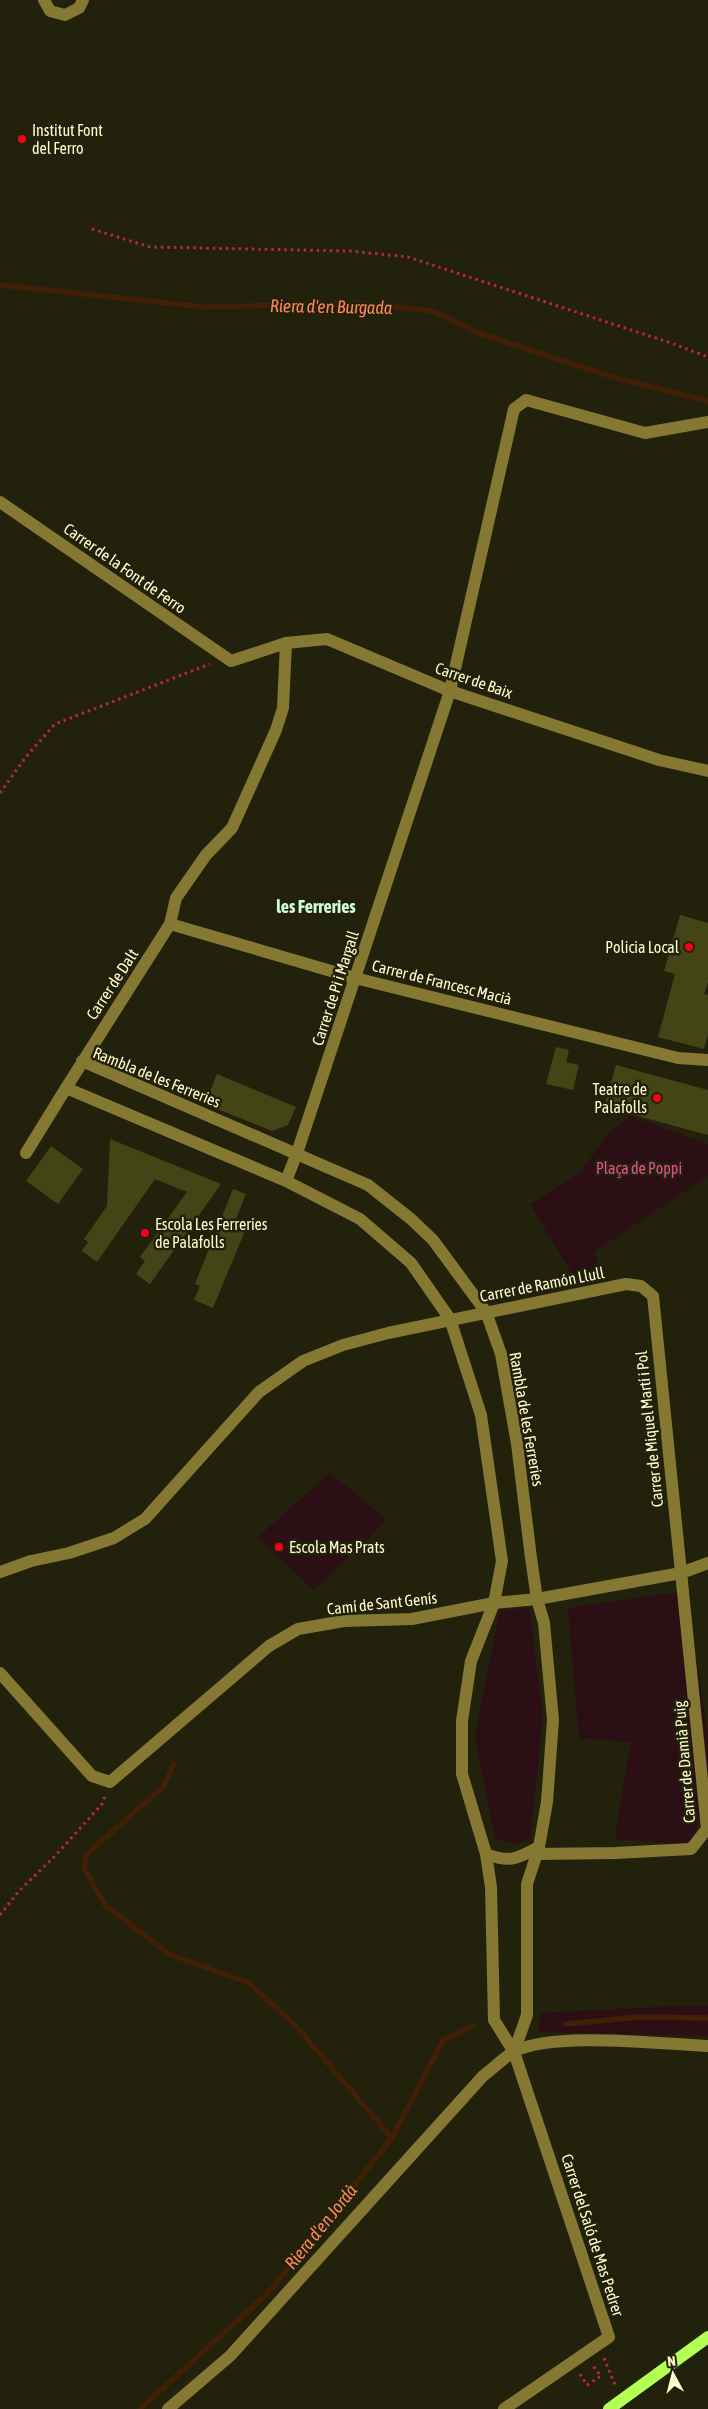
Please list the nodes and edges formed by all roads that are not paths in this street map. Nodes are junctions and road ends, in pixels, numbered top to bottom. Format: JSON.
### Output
{"nodes":[{"id":1,"x":44,"y":0,"type":"edge"},
{"id":2,"x":83,"y":0,"type":"edge"},
{"id":3,"x":708,"y":422,"type":"edge"},
{"id":4,"x":0,"y":502,"type":"edge"},
{"id":5,"x":286,"y":643,"type":"junction"},
{"id":6,"x":229,"y":659,"type":"joint"},
{"id":7,"x":450,"y":691,"type":"junction"},
{"id":8,"x":708,"y":770,"type":"edge"},
{"id":9,"x":170,"y":924,"type":"junction"},
{"id":10,"x":355,"y":978,"type":"junction"},
{"id":11,"x":708,"y":1060,"type":"edge"},
{"id":12,"x":82,"y":1062,"type":"junction"},
{"id":13,"x":66,"y":1088,"type":"junction"},
{"id":14,"x":26,"y":1153,"type":"dead end"},
{"id":15,"x":297,"y":1154,"type":"junction"},
{"id":16,"x":286,"y":1181,"type":"junction"},
{"id":17,"x":641,"y":1286,"type":"joint"},
{"id":18,"x":486,"y":1312,"type":"junction"},
{"id":19,"x":450,"y":1319,"type":"junction"},
{"id":20,"x":708,"y":1563,"type":"edge"},
{"id":21,"x":0,"y":1572,"type":"edge"},
{"id":22,"x":681,"y":1573,"type":"junction"},
{"id":23,"x":537,"y":1599,"type":"junction"},
{"id":24,"x":494,"y":1603,"type":"junction"},
{"id":25,"x":0,"y":1674,"type":"edge"},
{"id":26,"x":538,"y":1850,"type":"junction"},
{"id":27,"x":486,"y":1854,"type":"junction"},
{"id":28,"x":708,"y":2046,"type":"edge"},
{"id":29,"x":514,"y":2052,"type":"junction"},
{"id":30,"x":708,"y":2338,"type":"edge"},
{"id":31,"x":168,"y":2409,"type":"edge"},
{"id":32,"x":504,"y":2409,"type":"edge"},
{"id":33,"x":609,"y":2409,"type":"edge"}],
"edges":[{"from":1,"to":2,"type":"street"},
{"from":3,"to":7,"type":"street","name":"Carrer de Pi i Margall"},
{"from":4,"to":6,"type":"street","name":"Carrer de la Font de Ferro"},
{"from":5,"to":6,"type":"street","name":"Carrer de Baix"},
{"from":5,"to":7,"type":"street","name":"Carrer de Baix"},
{"from":5,"to":9,"type":"street","name":"Carrer de Dalt"},
{"from":7,"to":8,"type":"street","name":"Carrer de Baix"},
{"from":7,"to":10,"type":"street","name":"Carrer de Pi i Margall"},
{"from":9,"to":10,"type":"street","name":"Carrer de Francesc Macià"},
{"from":9,"to":12,"type":"street","name":"Carrer de Dalt"},
{"from":10,"to":11,"type":"street","name":"Carrer de Francesc Macià"},
{"from":10,"to":15,"type":"street","name":"Carrer de Pi i Margall"},
{"from":12,"to":13,"type":"street","name":"Rambla de les Ferreries"},
{"from":12,"to":15,"type":"street","name":"Rambla de les Ferreries"},
{"from":13,"to":14,"type":"street"},
{"from":13,"to":16,"type":"street"},
{"from":15,"to":16,"type":"street","name":"Carrer de Pi i Margall"},
{"from":15,"to":18,"type":"street","name":"Rambla de les Ferreries"},
{"from":16,"to":19,"type":"street"},
{"from":17,"to":18,"type":"street","name":"Carrer de Ramón Llull"},
{"from":17,"to":22,"type":"street","name":"Carrer de Miquel Martí i Pol"},
{"from":18,"to":19,"type":"street","name":"Carrer de Ramón Llull"},
{"from":18,"to":23,"type":"street","name":"Rambla de les Ferreries"},
{"from":19,"to":21,"type":"street","name":"Carrer de Ramón Llull"},
{"from":19,"to":24,"type":"street"},
{"from":20,"to":22,"type":"street","name":"Camí de Sant Genís"},
{"from":22,"to":23,"type":"street","name":"Camí de Sant Genís"},
{"from":22,"to":26,"type":"street","name":"Carrer de Damià Puig"},
{"from":23,"to":24,"type":"street","name":"Camí de Sant Genís"},
{"from":23,"to":26,"type":"street"},
{"from":24,"to":25,"type":"street","name":"Camí de Sant Genís"},
{"from":24,"to":27,"type":"street","name":"Carrer del Saló de Mas Pedrer"},
{"from":26,"to":27,"type":"street"},
{"from":26,"to":29,"type":"street"},
{"from":27,"to":29,"type":"street","name":"Carrer del Saló de Mas Pedrer"},
{"from":28,"to":29,"type":"street"},
{"from":29,"to":31,"type":"street"},
{"from":29,"to":32,"type":"street","name":"Carrer del Saló de Mas Pedrer"},
{"from":30,"to":33,"type":"main road"}]}
